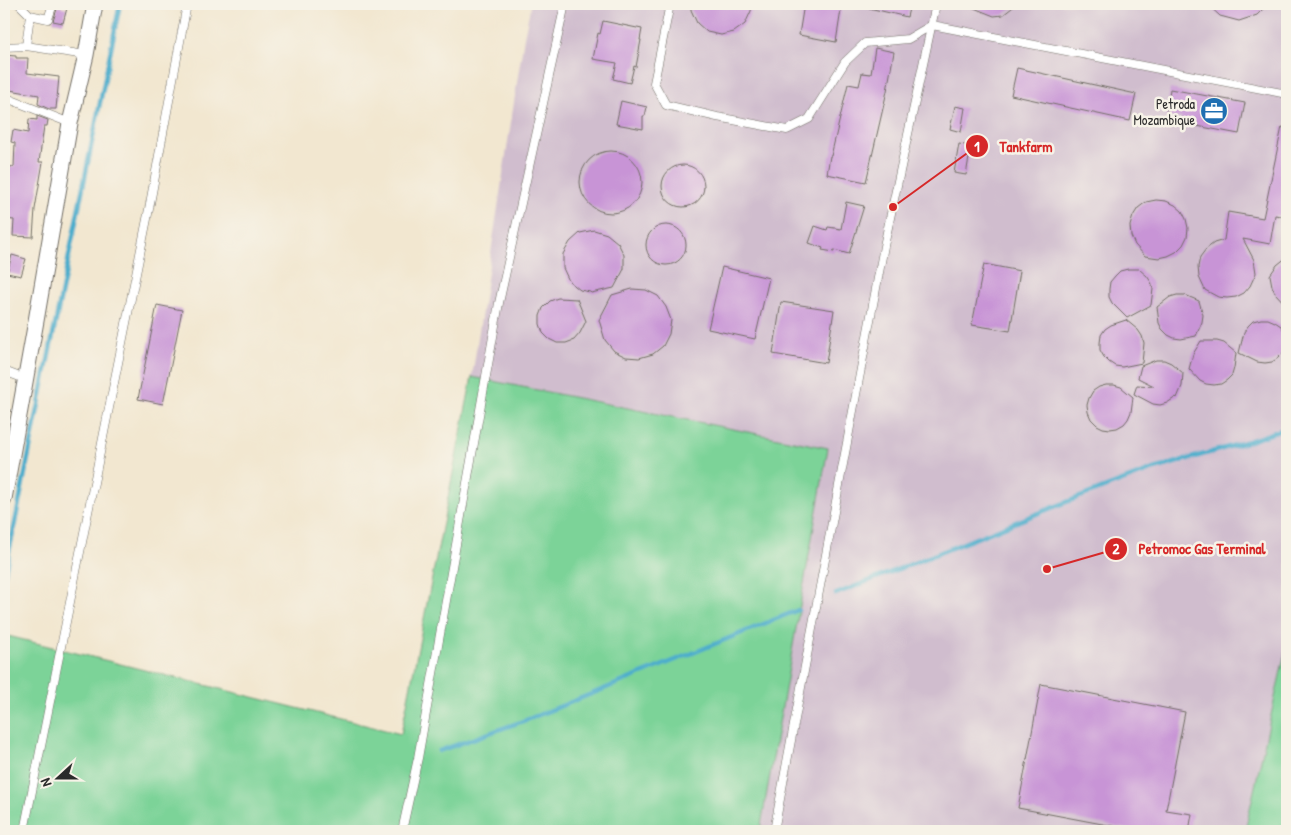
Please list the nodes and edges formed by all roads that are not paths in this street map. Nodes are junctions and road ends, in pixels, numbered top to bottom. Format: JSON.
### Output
{"nodes":[{"id":1,"x":19,"y":4,"type":"edge"},
{"id":2,"x":53,"y":4,"type":"edge"},
{"id":3,"x":95,"y":4,"type":"edge"},
{"id":4,"x":187,"y":4,"type":"edge"},
{"id":5,"x":565,"y":4,"type":"edge"},
{"id":6,"x":670,"y":4,"type":"edge"},
{"id":7,"x":936,"y":4,"type":"edge"},
{"id":8,"x":30,"y":15,"type":"junction"},
{"id":9,"x":932,"y":24,"type":"junction"},
{"id":10,"x":26,"y":46,"type":"junction"},
{"id":11,"x":4,"y":47,"type":"edge"},
{"id":12,"x":86,"y":55,"type":"junction"},
{"id":13,"x":1287,"y":94,"type":"edge"},
{"id":14,"x":4,"y":97,"type":"edge"},
{"id":15,"x":70,"y":122,"type":"junction"},
{"id":16,"x":4,"y":371,"type":"edge"},
{"id":17,"x":25,"y":378,"type":"junction"},
{"id":18,"x":4,"y":499,"type":"edge"},
{"id":19,"x":24,"y":831,"type":"edge"},
{"id":20,"x":402,"y":831,"type":"edge"},
{"id":21,"x":774,"y":831,"type":"edge"}],
"edges":[{"from":1,"to":8,"type":"lane"},
{"from":2,"to":8,"type":"lane"},
{"from":3,"to":12,"type":"street"},
{"from":4,"to":19,"type":"lane"},
{"from":5,"to":20,"type":"lane"},
{"from":6,"to":9,"type":"lane"},
{"from":7,"to":9,"type":"lane"},
{"from":8,"to":10,"type":"lane"},
{"from":9,"to":13,"type":"lane"},
{"from":9,"to":21,"type":"lane"},
{"from":10,"to":11,"type":"lane"},
{"from":10,"to":12,"type":"lane"},
{"from":12,"to":15,"type":"street"},
{"from":14,"to":15,"type":"lane"},
{"from":15,"to":17,"type":"street"},
{"from":16,"to":17,"type":"lane"},
{"from":17,"to":18,"type":"street"}]}
